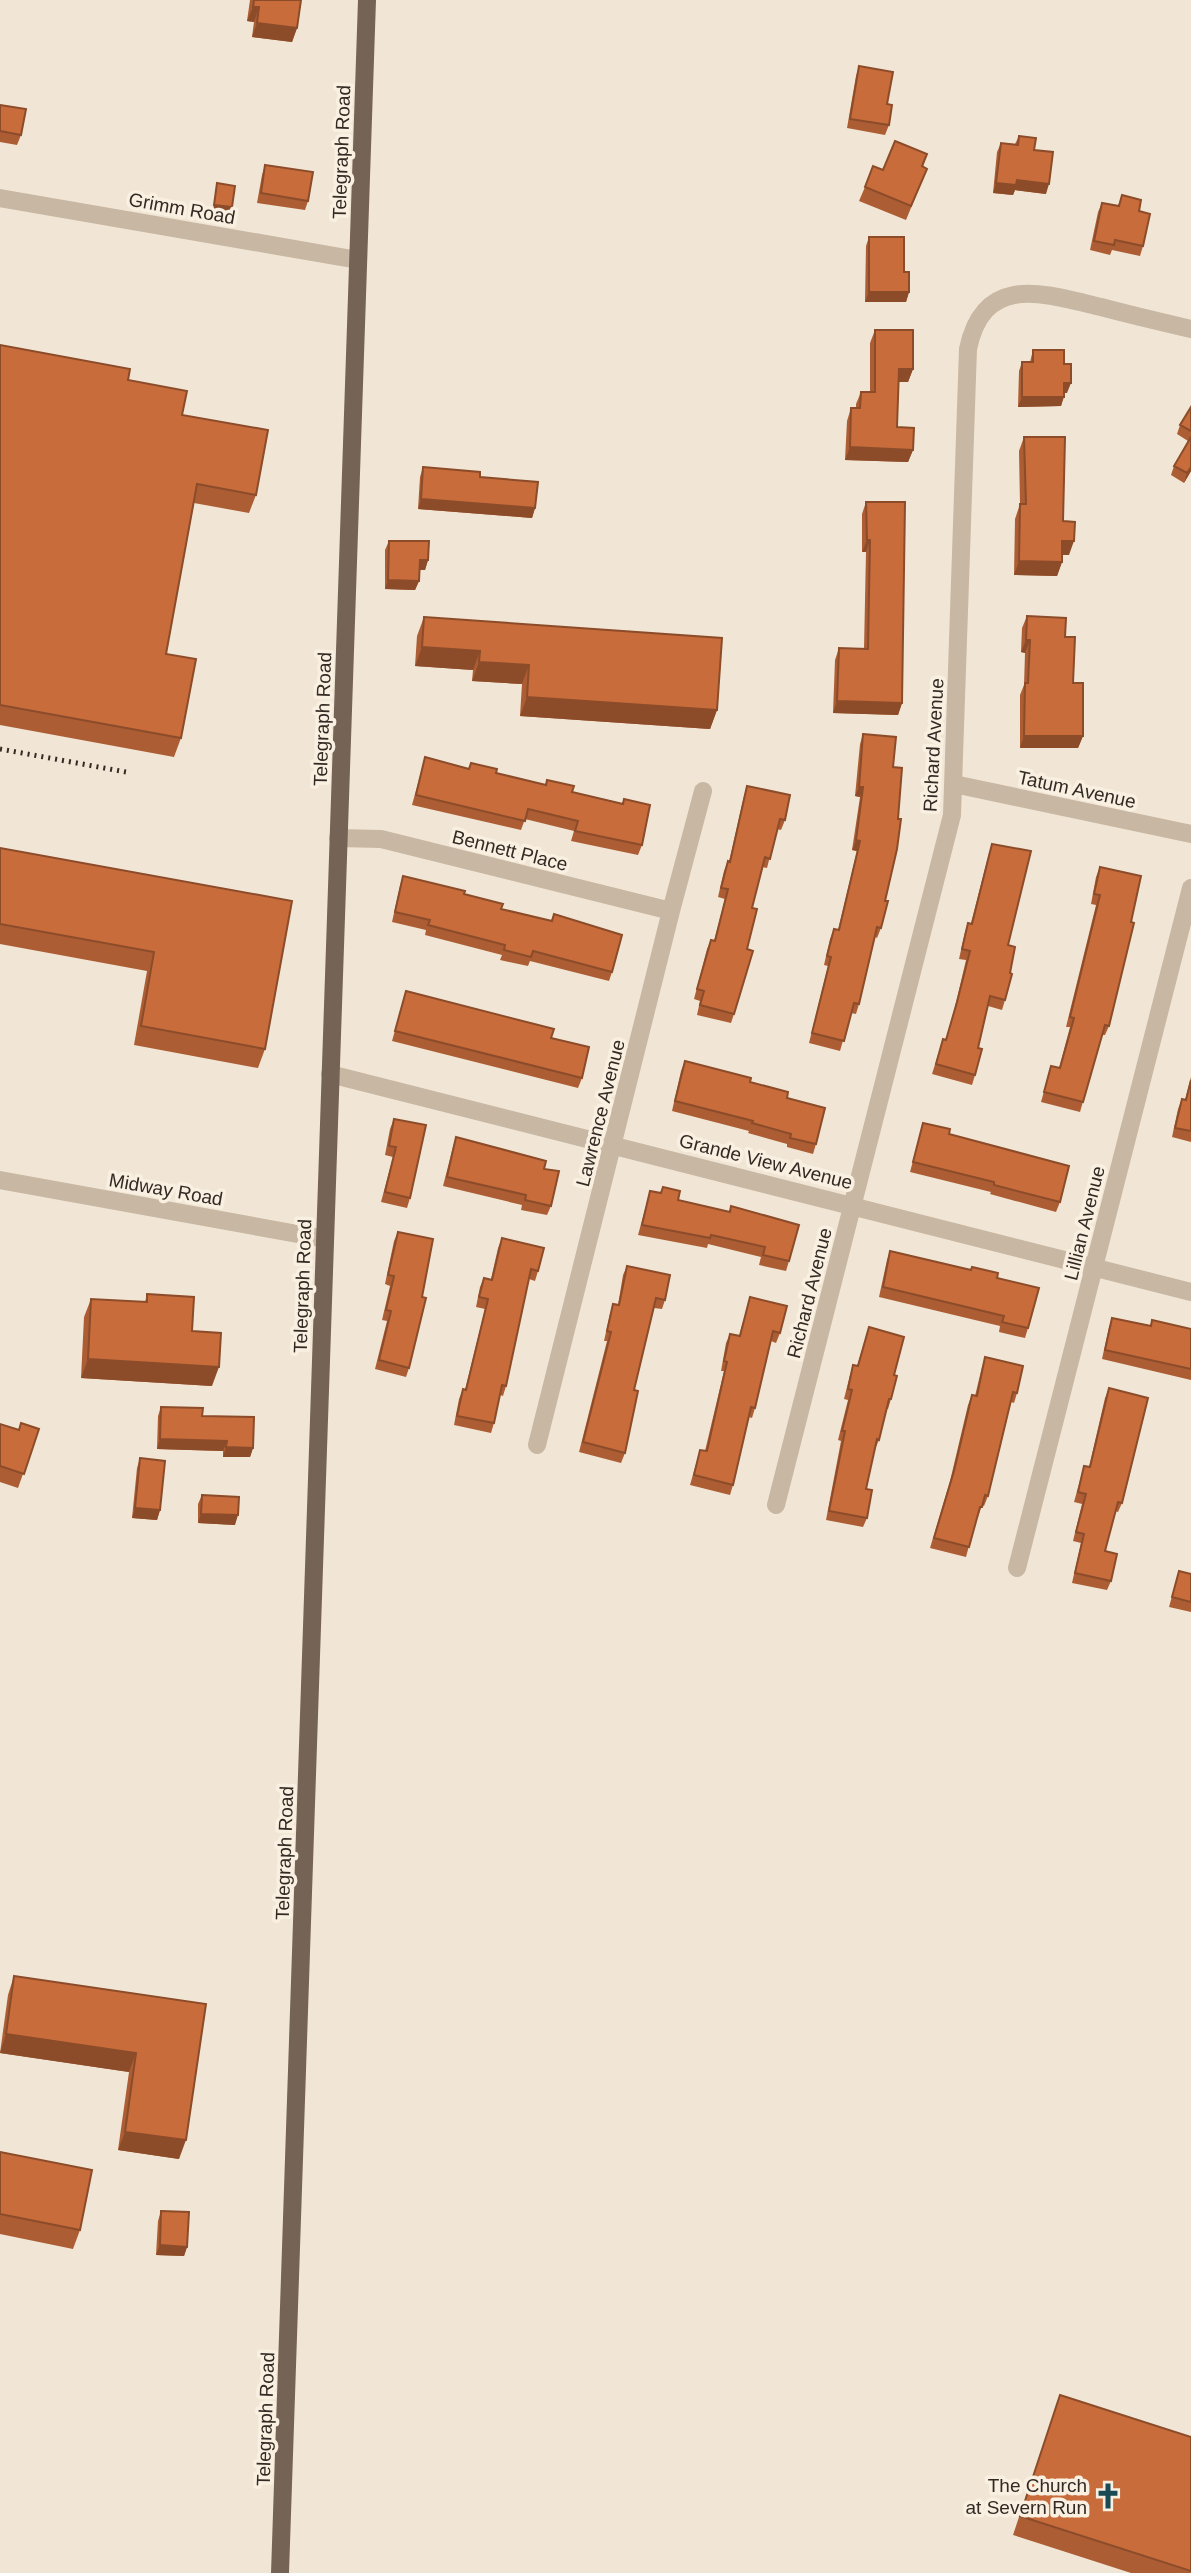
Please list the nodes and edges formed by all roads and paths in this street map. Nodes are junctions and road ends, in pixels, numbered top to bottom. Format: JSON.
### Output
{"nodes":[{"id":1,"x":367,"y":0,"type":"edge"},
{"id":2,"x":0,"y":198,"type":"edge"},
{"id":3,"x":358,"y":260,"type":"junction"},
{"id":4,"x":1191,"y":329,"type":"edge"},
{"id":5,"x":954,"y":784,"type":"junction"},
{"id":6,"x":703,"y":791,"type":"dead end"},
{"id":7,"x":1191,"y":834,"type":"edge"},
{"id":8,"x":338,"y":838,"type":"junction"},
{"id":9,"x":1191,"y":888,"type":"edge"},
{"id":10,"x":671,"y":911,"type":"junction"},
{"id":11,"x":330,"y":1074,"type":"junction"},
{"id":12,"x":614,"y":1145,"type":"junction"},
{"id":13,"x":0,"y":1180,"type":"edge"},
{"id":14,"x":853,"y":1205,"type":"junction"},
{"id":15,"x":324,"y":1239,"type":"junction"},
{"id":16,"x":1095,"y":1266,"type":"junction"},
{"id":17,"x":1191,"y":1292,"type":"edge"},
{"id":18,"x":537,"y":1445,"type":"dead end"},
{"id":19,"x":776,"y":1505,"type":"dead end"},
{"id":20,"x":1017,"y":1568,"type":"dead end"},
{"id":21,"x":280,"y":2573,"type":"edge"}],
"edges":[{"from":1,"to":3,"type":"main road","name":"Telegraph Road"},
{"from":2,"to":3,"type":"street","name":"Grimm Road"},
{"from":3,"to":8,"type":"main road","name":"Telegraph Road"},
{"from":4,"to":5,"type":"street","name":"Richard Avenue"},
{"from":5,"to":7,"type":"street","name":"Tatum Avenue"},
{"from":5,"to":14,"type":"street","name":"Richard Avenue"},
{"from":6,"to":10,"type":"street","name":"Lawrence Avenue"},
{"from":8,"to":10,"type":"street","name":"Bennett Place"},
{"from":8,"to":11,"type":"main road","name":"Telegraph Road"},
{"from":9,"to":16,"type":"street","name":"Lillian Avenue"},
{"from":10,"to":12,"type":"street","name":"Lawrence Avenue"},
{"from":11,"to":12,"type":"street","name":"Grande View Avenue"},
{"from":11,"to":15,"type":"main road","name":"Telegraph Road"},
{"from":12,"to":14,"type":"street","name":"Grande View Avenue"},
{"from":12,"to":18,"type":"street","name":"Lawrence Avenue"},
{"from":13,"to":15,"type":"street","name":"Midway Road"},
{"from":14,"to":16,"type":"street","name":"Grande View Avenue"},
{"from":14,"to":19,"type":"street","name":"Richard Avenue"},
{"from":15,"to":21,"type":"main road","name":"Telegraph Road"},
{"from":16,"to":17,"type":"street","name":"Grande View Avenue"},
{"from":16,"to":20,"type":"street","name":"Lillian Avenue"}]}
